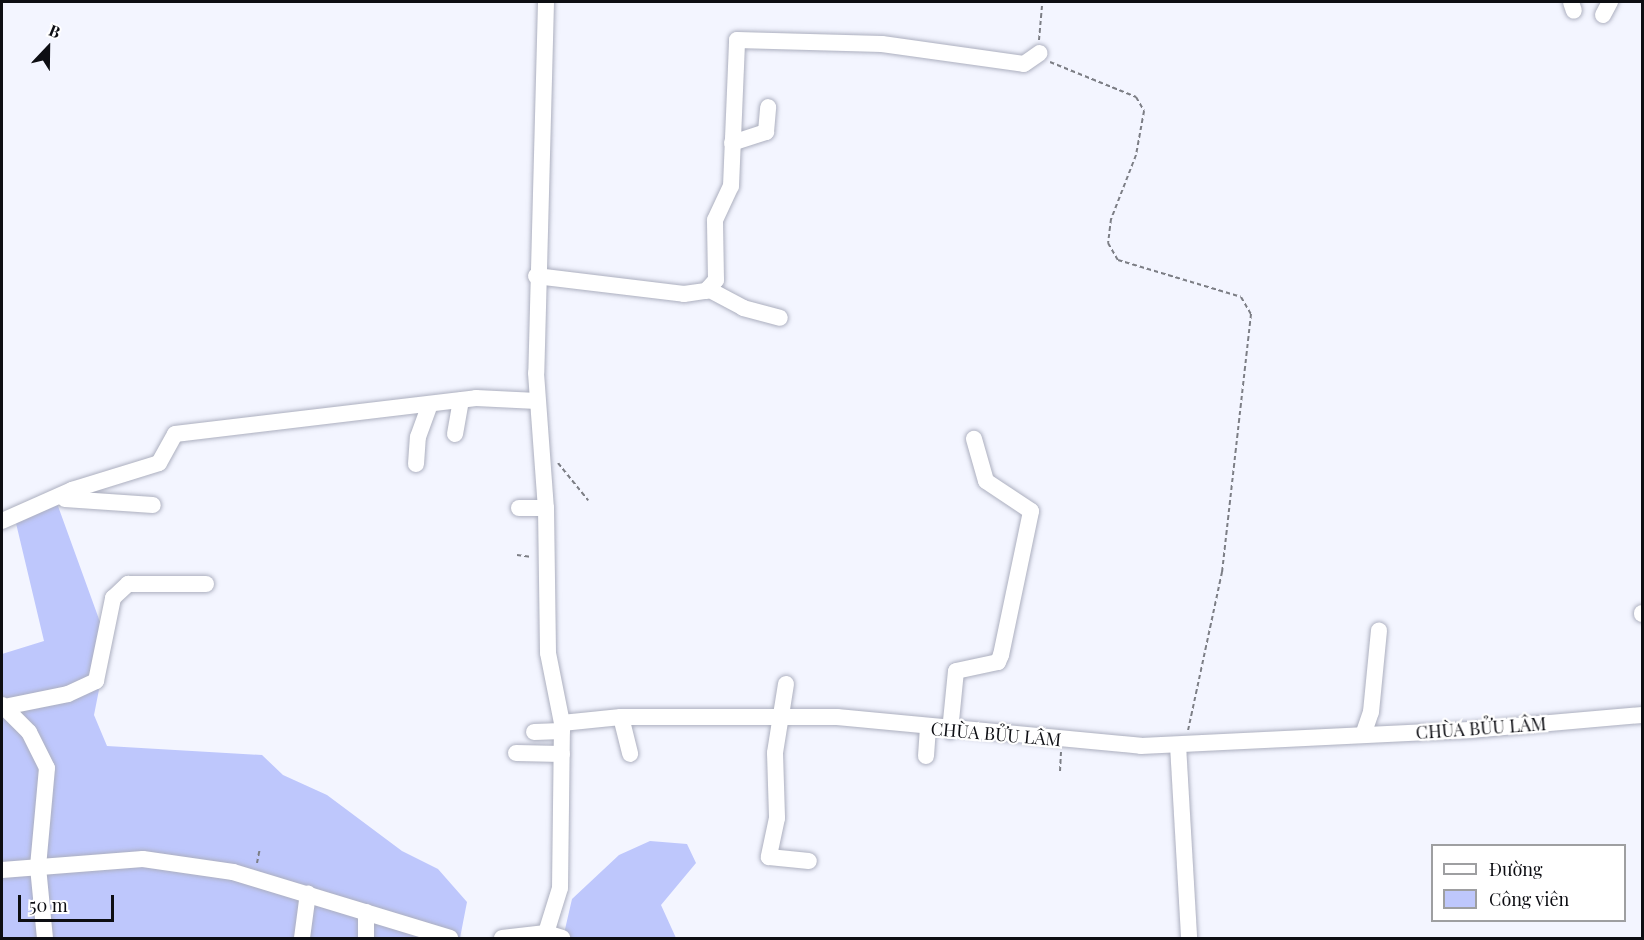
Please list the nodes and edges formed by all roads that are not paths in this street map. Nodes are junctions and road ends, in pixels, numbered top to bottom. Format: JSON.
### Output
{"nodes":[{"id":1,"x":546,"y":2,"type":"edge"},
{"id":2,"x":1040,"y":53,"type":"road end"},
{"id":3,"x":768,"y":107,"type":"dead end"},
{"id":4,"x":732,"y":142,"type":"junction"},
{"id":5,"x":536,"y":276,"type":"junction"},
{"id":6,"x":708,"y":288,"type":"junction"},
{"id":7,"x":780,"y":318,"type":"dead end"},
{"id":8,"x":537,"y":400,"type":"junction"},
{"id":9,"x":461,"y":401,"type":"junction"},
{"id":10,"x":429,"y":406,"type":"junction"},
{"id":11,"x":455,"y":434,"type":"dead end"},
{"id":12,"x":974,"y":439,"type":"dead end"},
{"id":13,"x":416,"y":464,"type":"dead end"},
{"id":14,"x":55,"y":499,"type":"junction"},
{"id":15,"x":153,"y":505,"type":"dead end"},
{"id":16,"x":519,"y":508,"type":"dead end"},
{"id":17,"x":546,"y":508,"type":"junction"},
{"id":18,"x":2,"y":521,"type":"edge"},
{"id":19,"x":206,"y":584,"type":"dead end"},
{"id":20,"x":1379,"y":630,"type":"dead end"},
{"id":21,"x":786,"y":684,"type":"dead end"},
{"id":22,"x":3,"y":706,"type":"edge"},
{"id":23,"x":1642,"y":715,"type":"edge"},
{"id":24,"x":621,"y":717,"type":"junction"},
{"id":25,"x":782,"y":717,"type":"junction"},
{"id":26,"x":562,"y":727,"type":"junction"},
{"id":27,"x":928,"y":729,"type":"junction"},
{"id":28,"x":950,"y":730,"type":"junction"},
{"id":29,"x":534,"y":732,"type":"dead end"},
{"id":30,"x":1363,"y":735,"type":"junction"},
{"id":31,"x":1181,"y":744,"type":"junction"},
{"id":32,"x":516,"y":753,"type":"dead end"},
{"id":33,"x":562,"y":754,"type":"junction"},
{"id":34,"x":630,"y":754,"type":"dead end"},
{"id":35,"x":926,"y":756,"type":"dead end"},
{"id":36,"x":809,"y":861,"type":"dead end"},
{"id":37,"x":38,"y":867,"type":"junction"},
{"id":38,"x":2,"y":870,"type":"edge"},
{"id":39,"x":308,"y":893,"type":"junction"},
{"id":40,"x":366,"y":912,"type":"junction"},
{"id":41,"x":554,"y":936,"type":"edge"},
{"id":42,"x":45,"y":939,"type":"edge"},
{"id":43,"x":302,"y":939,"type":"edge"},
{"id":44,"x":366,"y":939,"type":"edge"},
{"id":45,"x":450,"y":939,"type":"edge"},
{"id":46,"x":502,"y":939,"type":"edge"},
{"id":47,"x":1189,"y":939,"type":"edge"}],
"edges":[{"from":1,"to":5,"type":"street"},
{"from":2,"to":4,"type":"street"},
{"from":3,"to":4,"type":"street"},
{"from":4,"to":6,"type":"street"},
{"from":5,"to":6,"type":"street"},
{"from":5,"to":8,"type":"street"},
{"from":6,"to":7,"type":"street"},
{"from":8,"to":9,"type":"street"},
{"from":8,"to":17,"type":"street"},
{"from":9,"to":10,"type":"street"},
{"from":9,"to":11,"type":"street"},
{"from":10,"to":13,"type":"street"},
{"from":10,"to":14,"type":"street"},
{"from":12,"to":28,"type":"street"},
{"from":14,"to":15,"type":"street"},
{"from":14,"to":18,"type":"street"},
{"from":16,"to":17,"type":"street"},
{"from":17,"to":26,"type":"street"},
{"from":19,"to":22,"type":"street"},
{"from":20,"to":30,"type":"street"},
{"from":21,"to":25,"type":"street"},
{"from":22,"to":37,"type":"street"},
{"from":23,"to":30,"type":"street","name":"CHÙA BỬU LÂM"},
{"from":24,"to":25,"type":"street","name":"CHÙA BỬU LÂM"},
{"from":24,"to":26,"type":"street","name":"CHÙA BỬU LÂM"},
{"from":24,"to":34,"type":"street"},
{"from":25,"to":27,"type":"street","name":"CHÙA BỬU LÂM"},
{"from":25,"to":36,"type":"street"},
{"from":26,"to":29,"type":"street","name":"CHÙA BỬU LÂM"},
{"from":26,"to":33,"type":"street"},
{"from":27,"to":28,"type":"street","name":"CHÙA BỬU LÂM"},
{"from":27,"to":35,"type":"street"},
{"from":28,"to":31,"type":"street","name":"CHÙA BỬU LÂM"},
{"from":30,"to":31,"type":"street","name":"CHÙA BỬU LÂM"},
{"from":31,"to":47,"type":"street"},
{"from":32,"to":33,"type":"street"},
{"from":33,"to":41,"type":"street"},
{"from":37,"to":38,"type":"street"},
{"from":37,"to":39,"type":"street"},
{"from":37,"to":42,"type":"street"},
{"from":39,"to":40,"type":"street"},
{"from":39,"to":43,"type":"street"},
{"from":40,"to":44,"type":"street"},
{"from":40,"to":45,"type":"street"},
{"from":41,"to":46,"type":"street"}]}
